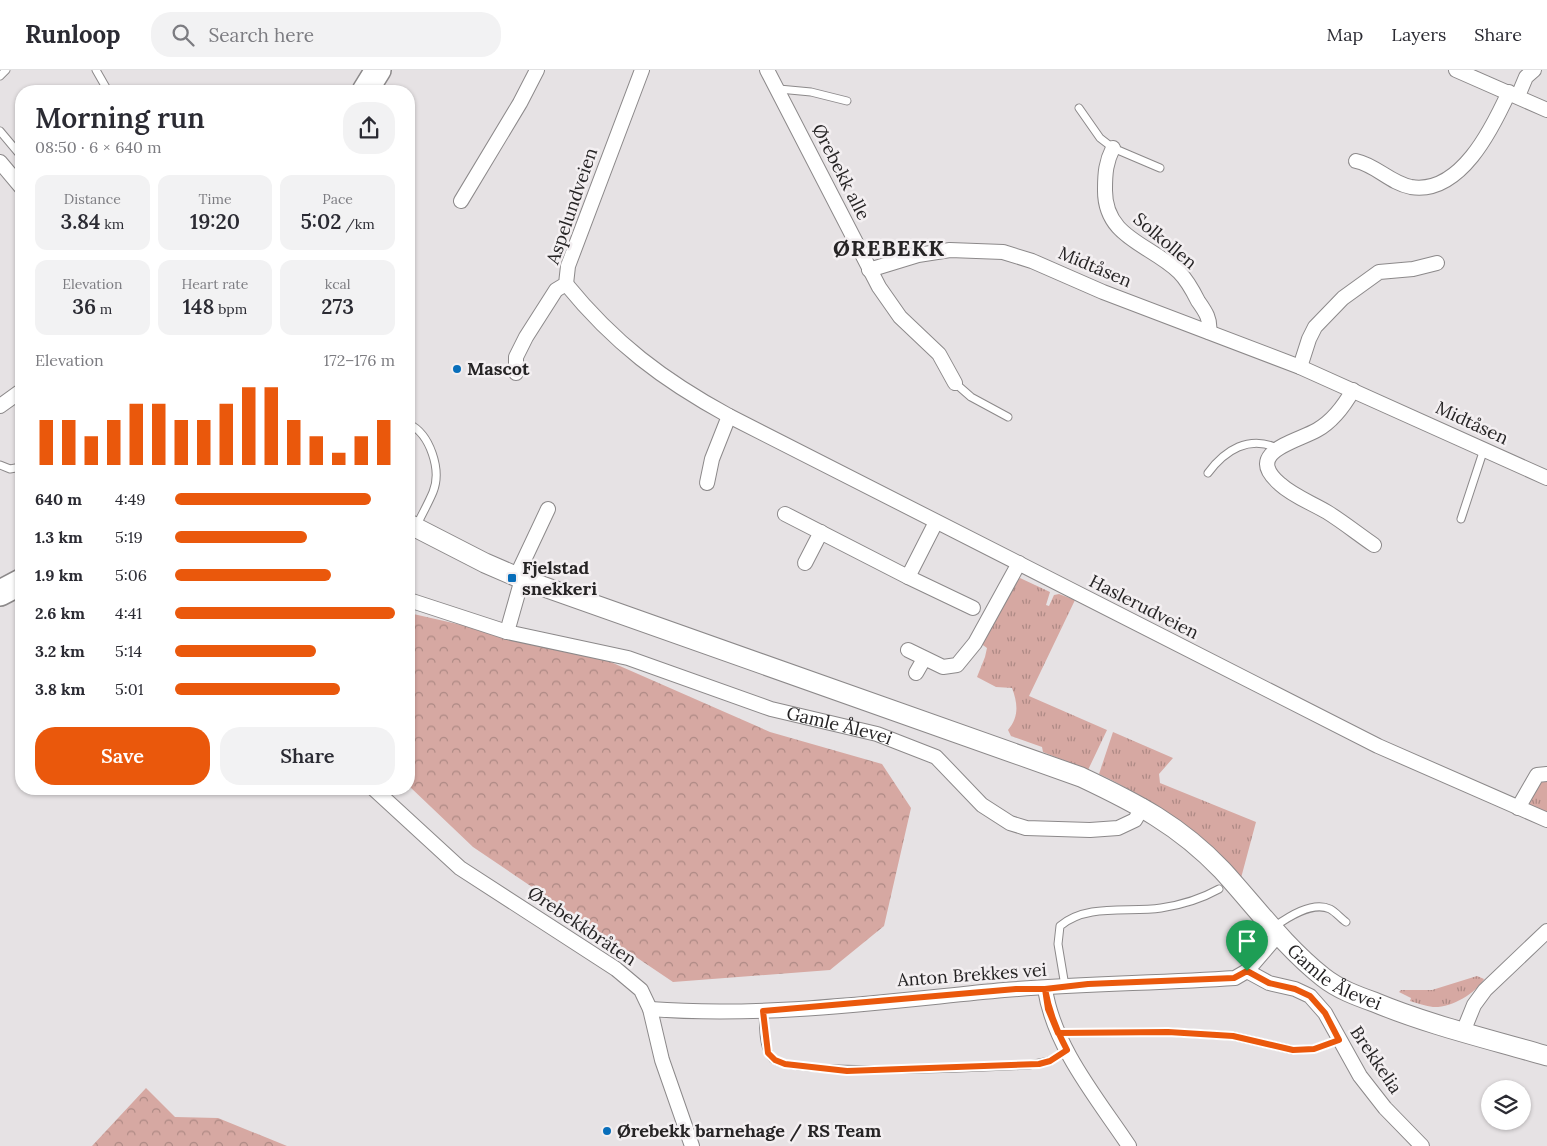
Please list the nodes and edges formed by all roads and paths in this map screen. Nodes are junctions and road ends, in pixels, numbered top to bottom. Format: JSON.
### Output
{"nodes":[{"id":1,"x":6,"y":70,"type":"edge"},
{"id":2,"x":96,"y":70,"type":"edge"},
{"id":3,"x":359,"y":70,"type":"edge"},
{"id":4,"x":378,"y":70,"type":"edge"},
{"id":5,"x":537,"y":70,"type":"edge"},
{"id":6,"x":642,"y":70,"type":"edge"},
{"id":7,"x":767,"y":70,"type":"edge"},
{"id":8,"x":1456,"y":70,"type":"edge"},
{"id":9,"x":1534,"y":70,"type":"edge"},
{"id":10,"x":0,"y":76,"type":"edge"},
{"id":11,"x":105,"y":85,"type":"edge"},
{"id":12,"x":350,"y":85,"type":"edge"},
{"id":13,"x":369,"y":85,"type":"edge"},
{"id":14,"x":778,"y":89,"type":"junction"},
{"id":15,"x":1513,"y":94,"type":"junction"},
{"id":16,"x":847,"y":101,"type":"dead end"},
{"id":17,"x":1079,"y":108,"type":"dead end"},
{"id":18,"x":1547,"y":110,"type":"edge"},
{"id":19,"x":0,"y":131,"type":"edge"},
{"id":20,"x":1113,"y":148,"type":"junction"},
{"id":21,"x":15,"y":149,"type":"edge"},
{"id":22,"x":1356,"y":160,"type":"dead end"},
{"id":23,"x":0,"y":162,"type":"edge"},
{"id":24,"x":1160,"y":168,"type":"dead end"},
{"id":25,"x":15,"y":180,"type":"edge"},
{"id":26,"x":461,"y":201,"type":"dead end"},
{"id":27,"x":1437,"y":263,"type":"dead end"},
{"id":28,"x":869,"y":270,"type":"junction"},
{"id":29,"x":566,"y":284,"type":"junction"},
{"id":30,"x":1209,"y":332,"type":"junction"},
{"id":31,"x":1300,"y":367,"type":"junction"},
{"id":32,"x":516,"y":373,"type":"dead end"},
{"id":33,"x":955,"y":383,"type":"joint"},
{"id":34,"x":1353,"y":390,"type":"junction"},
{"id":35,"x":15,"y":395,"type":"edge"},
{"id":36,"x":0,"y":406,"type":"edge"},
{"id":37,"x":729,"y":416,"type":"junction"},
{"id":38,"x":1008,"y":417,"type":"dead end"},
{"id":39,"x":415,"y":427,"type":"edge"},
{"id":40,"x":1277,"y":448,"type":"junction"},
{"id":41,"x":1484,"y":449,"type":"junction"},
{"id":42,"x":0,"y":465,"type":"edge"},
{"id":43,"x":15,"y":468,"type":"edge"},
{"id":44,"x":1208,"y":473,"type":"dead end"},
{"id":45,"x":1547,"y":478,"type":"edge"},
{"id":46,"x":707,"y":483,"type":"dead end"},
{"id":47,"x":548,"y":509,"type":"dead end"},
{"id":48,"x":785,"y":514,"type":"dead end"},
{"id":49,"x":1461,"y":520,"type":"dead end"},
{"id":50,"x":415,"y":521,"type":"edge"},
{"id":51,"x":936,"y":522,"type":"junction"},
{"id":52,"x":415,"y":527,"type":"edge"},
{"id":53,"x":821,"y":532,"type":"junction"},
{"id":54,"x":1374,"y":545,"type":"dead end"},
{"id":55,"x":805,"y":563,"type":"dead end"},
{"id":56,"x":1019,"y":563,"type":"junction"},
{"id":57,"x":908,"y":577,"type":"junction"},
{"id":58,"x":519,"y":578,"type":"junction"},
{"id":59,"x":15,"y":585,"type":"edge"},
{"id":60,"x":0,"y":593,"type":"edge"},
{"id":61,"x":415,"y":602,"type":"edge"},
{"id":62,"x":973,"y":608,"type":"dead end"},
{"id":63,"x":507,"y":632,"type":"junction"},
{"id":64,"x":908,"y":650,"type":"dead end"},
{"id":65,"x":924,"y":659,"type":"junction"},
{"id":66,"x":916,"y":672,"type":"dead end"},
{"id":67,"x":1547,"y":774,"type":"edge"},
{"id":68,"x":381,"y":795,"type":"edge"},
{"id":69,"x":1143,"y":806,"type":"junction"},
{"id":70,"x":1518,"y":808,"type":"junction"},
{"id":71,"x":1547,"y":820,"type":"edge"},
{"id":72,"x":1219,"y":889,"type":"dead end"},
{"id":73,"x":1346,"y":922,"type":"dead end"},
{"id":74,"x":1275,"y":932,"type":"junction"},
{"id":75,"x":1547,"y":932,"type":"edge"},
{"id":76,"x":1247,"y":971,"type":"junction"},
{"id":77,"x":1065,"y":986,"type":"junction"},
{"id":78,"x":1045,"y":989,"type":"junction"},
{"id":79,"x":650,"y":1009,"type":"junction"},
{"id":80,"x":763,"y":1011,"type":"junction"},
{"id":81,"x":1463,"y":1032,"type":"junction"},
{"id":82,"x":1058,"y":1033,"type":"junction"},
{"id":83,"x":1339,"y":1040,"type":"junction"},
{"id":84,"x":1067,"y":1050,"type":"junction"},
{"id":85,"x":1547,"y":1056,"type":"edge"},
{"id":86,"x":692,"y":1146,"type":"edge"},
{"id":87,"x":1129,"y":1146,"type":"edge"},
{"id":88,"x":1422,"y":1146,"type":"edge"}],
"edges":[{"from":1,"to":10,"type":"lane"},
{"from":2,"to":11,"type":"lane"},
{"from":3,"to":12,"type":"highway"},
{"from":4,"to":13,"type":"highway"},
{"from":5,"to":26,"type":"street"},
{"from":6,"to":29,"type":"street","name":"Aspelundveien"},
{"from":7,"to":14,"type":"street","name":"Ørebekk alle"},
{"from":8,"to":15,"type":"street"},
{"from":9,"to":15,"type":"street"},
{"from":14,"to":16,"type":"lane"},
{"from":14,"to":28,"type":"street","name":"Ørebekk alle"},
{"from":15,"to":18,"type":"street"},
{"from":15,"to":22,"type":"street"},
{"from":17,"to":20,"type":"lane"},
{"from":19,"to":21,"type":"lane"},
{"from":20,"to":24,"type":"lane"},
{"from":20,"to":30,"type":"street","name":"Solkollen"},
{"from":23,"to":25,"type":"street"},
{"from":27,"to":31,"type":"street"},
{"from":28,"to":30,"type":"street","name":"Midtåsen"},
{"from":28,"to":33,"type":"street","name":"Ørebekk alle"},
{"from":29,"to":32,"type":"street","name":"Aspelundveien"},
{"from":29,"to":37,"type":"street","name":"Haslerudveien"},
{"from":30,"to":31,"type":"street","name":"Midtåsen"},
{"from":31,"to":34,"type":"street","name":"Midtåsen"},
{"from":33,"to":38,"type":"lane"},
{"from":34,"to":40,"type":"street"},
{"from":34,"to":41,"type":"street","name":"Midtåsen"},
{"from":35,"to":36,"type":"street"},
{"from":37,"to":46,"type":"street"},
{"from":37,"to":51,"type":"street","name":"Haslerudveien"},
{"from":39,"to":50,"type":"lane"},
{"from":40,"to":44,"type":"lane"},
{"from":40,"to":54,"type":"street"},
{"from":41,"to":45,"type":"street","name":"Midtåsen"},
{"from":41,"to":49,"type":"lane"},
{"from":42,"to":43,"type":"lane"},
{"from":47,"to":58,"type":"street"},
{"from":48,"to":53,"type":"street"},
{"from":51,"to":56,"type":"street","name":"Haslerudveien"},
{"from":51,"to":57,"type":"street"},
{"from":52,"to":58,"type":"main road","name":"Gamle Ålevei"},
{"from":53,"to":55,"type":"street"},
{"from":53,"to":57,"type":"street"},
{"from":56,"to":65,"type":"street"},
{"from":56,"to":70,"type":"street","name":"Haslerudveien"},
{"from":57,"to":62,"type":"street"},
{"from":58,"to":63,"type":"street"},
{"from":58,"to":69,"type":"main road","name":"Gamle Ålevei"},
{"from":59,"to":60,"type":"highway"},
{"from":61,"to":63,"type":"street","name":"Gamle Ålevei"},
{"from":63,"to":69,"type":"street","name":"Gamle Ålevei"},
{"from":64,"to":65,"type":"street"},
{"from":65,"to":66,"type":"street"},
{"from":67,"to":70,"type":"street"},
{"from":68,"to":79,"type":"street","name":"Ørebekkbråten"},
{"from":69,"to":74,"type":"main road","name":"Gamle Ålevei"},
{"from":70,"to":71,"type":"street","name":"Haslerudveien"},
{"from":72,"to":77,"type":"lane"},
{"from":73,"to":74,"type":"lane"},
{"from":74,"to":76,"type":"street"},
{"from":74,"to":81,"type":"main road","name":"Gamle Ålevei"},
{"from":75,"to":81,"type":"street"},
{"from":76,"to":77,"type":"street","name":"Anton Brekkes vei"},
{"from":76,"to":83,"type":"street","name":"Brekkelia"},
{"from":77,"to":78,"type":"street","name":"Anton Brekkes vei"},
{"from":78,"to":80,"type":"street","name":"Anton Brekkes vei"},
{"from":78,"to":82,"type":"street"},
{"from":79,"to":80,"type":"street","name":"Anton Brekkes vei"},
{"from":79,"to":86,"type":"street","name":"Ørebekkbråten"},
{"from":80,"to":84,"type":"lane"},
{"from":81,"to":85,"type":"main road","name":"Gamle Ålevei"},
{"from":82,"to":83,"type":"lane"},
{"from":82,"to":84,"type":"street"},
{"from":83,"to":88,"type":"street","name":"Brekkelia"},
{"from":84,"to":87,"type":"street"}]}
